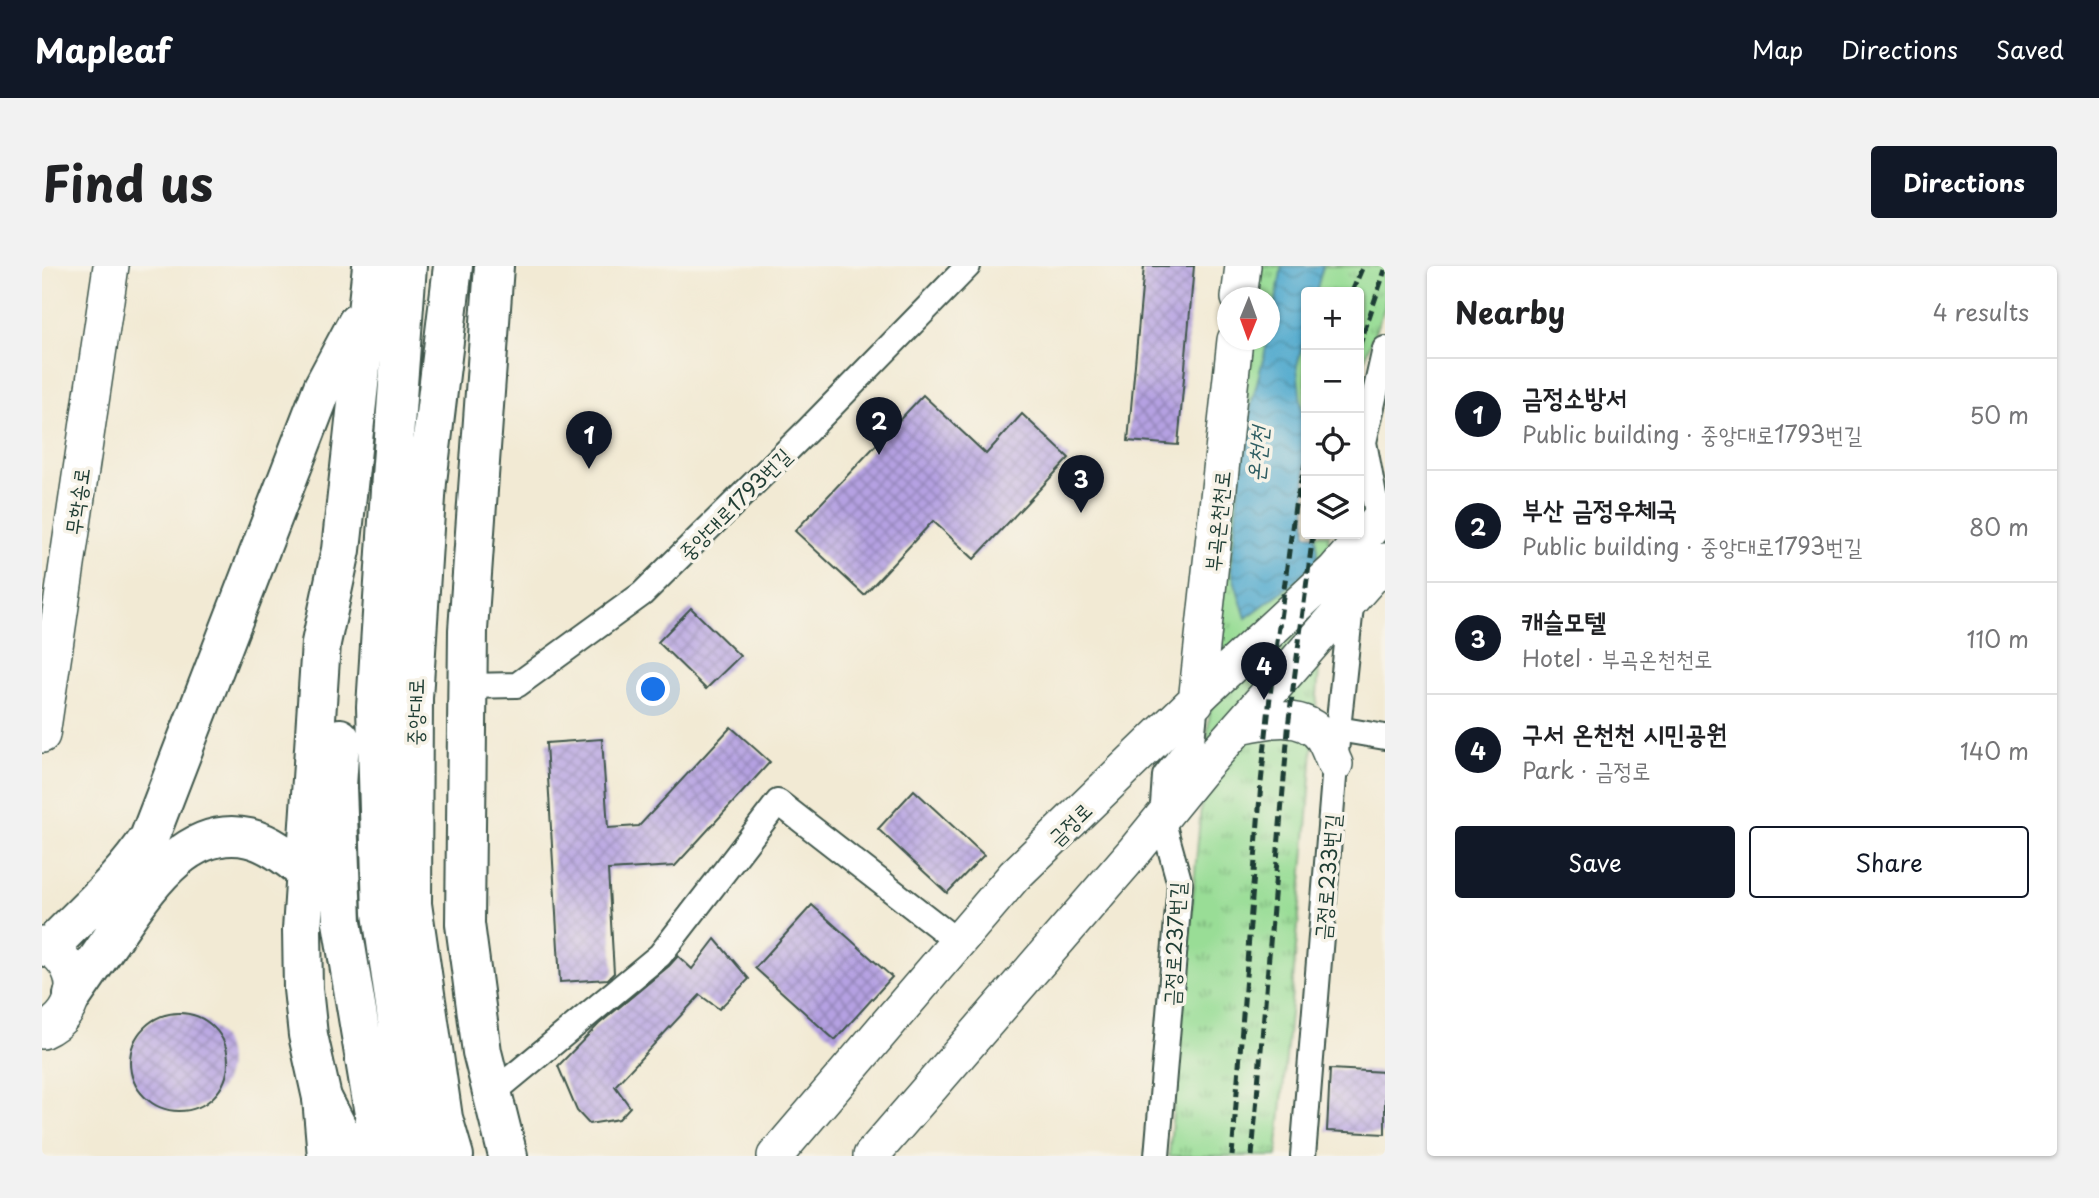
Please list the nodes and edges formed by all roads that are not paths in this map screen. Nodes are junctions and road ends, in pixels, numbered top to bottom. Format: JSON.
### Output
{"nodes":[{"id":1,"x":111,"y":266,"type":"edge"},
{"id":2,"x":407,"y":266,"type":"edge"},
{"id":3,"x":453,"y":266,"type":"edge"},
{"id":4,"x":494,"y":266,"type":"edge"},
{"id":5,"x":968,"y":266,"type":"edge"},
{"id":6,"x":1243,"y":266,"type":"edge"},
{"id":7,"x":370,"y":284,"type":"edge"},
{"id":8,"x":1240,"y":287,"type":"edge"},
{"id":9,"x":1385,"y":349,"type":"edge"},
{"id":10,"x":1234,"y":350,"type":"edge"},
{"id":11,"x":1381,"y":515,"type":"edge"},
{"id":12,"x":341,"y":550,"type":"junction"},
{"id":13,"x":1385,"y":561,"type":"edge"},
{"id":14,"x":1339,"y":598,"type":"junction"},
{"id":15,"x":467,"y":686,"type":"junction"},
{"id":16,"x":1201,"y":696,"type":"junction"},
{"id":17,"x":1240,"y":726,"type":"junction"},
{"id":18,"x":1338,"y":729,"type":"junction"},
{"id":19,"x":42,"y":736,"type":"edge"},
{"id":20,"x":1385,"y":737,"type":"edge"},
{"id":21,"x":1335,"y":764,"type":"junction"},
{"id":22,"x":1162,"y":819,"type":"junction"},
{"id":23,"x":304,"y":870,"type":"junction"},
{"id":24,"x":958,"y":942,"type":"junction"},
{"id":25,"x":46,"y":946,"type":"edge"},
{"id":26,"x":72,"y":995,"type":"junction"},
{"id":27,"x":42,"y":1031,"type":"edge"},
{"id":28,"x":493,"y":1093,"type":"junction"},
{"id":29,"x":322,"y":1098,"type":"junction"},
{"id":30,"x":327,"y":1156,"type":"edge"},
{"id":31,"x":352,"y":1156,"type":"edge"},
{"id":32,"x":380,"y":1156,"type":"edge"},
{"id":33,"x":420,"y":1156,"type":"edge"},
{"id":34,"x":454,"y":1156,"type":"edge"},
{"id":35,"x":508,"y":1156,"type":"edge"},
{"id":36,"x":775,"y":1156,"type":"edge"},
{"id":37,"x":871,"y":1156,"type":"edge"},
{"id":38,"x":1157,"y":1156,"type":"edge"},
{"id":39,"x":1303,"y":1156,"type":"edge"}],
"edges":[{"from":1,"to":19,"type":"main road","name":"무학송로"},
{"from":2,"to":33,"type":"main road","name":"중앙대로"},
{"from":3,"to":34,"type":"main road","name":"중앙대로"},
{"from":4,"to":15,"type":"main road"},
{"from":5,"to":15,"type":"street","name":"중앙대로1793번길"},
{"from":6,"to":8,"type":"main road"},
{"from":7,"to":12,"type":"main road"},
{"from":7,"to":25,"type":"main road"},
{"from":9,"to":11,"type":"street"},
{"from":10,"to":16,"type":"main road","name":"부곡온천천로"},
{"from":11,"to":14,"type":"main road","name":"금정로"},
{"from":12,"to":23,"type":"main road"},
{"from":12,"to":32,"type":"main road"},
{"from":13,"to":14,"type":"main road","name":"금정로"},
{"from":14,"to":16,"type":"main road","name":"금정로"},
{"from":14,"to":17,"type":"main road","name":"금정로"},
{"from":14,"to":18,"type":"street","name":"금정로233번길"},
{"from":15,"to":28,"type":"main road"},
{"from":16,"to":22,"type":"street","name":"금정로237번길"},
{"from":16,"to":24,"type":"main road","name":"금정로"},
{"from":17,"to":21,"type":"main road"},
{"from":17,"to":22,"type":"main road","name":"금정로"},
{"from":18,"to":20,"type":"street"},
{"from":18,"to":21,"type":"street","name":"금정로233번길"},
{"from":21,"to":39,"type":"street","name":"금정로233번길"},
{"from":22,"to":37,"type":"main road","name":"금정로"},
{"from":22,"to":38,"type":"street","name":"금정로237번길"},
{"from":23,"to":26,"type":"main road"},
{"from":23,"to":29,"type":"main road"},
{"from":24,"to":28,"type":"street"},
{"from":24,"to":36,"type":"main road","name":"금정로"},
{"from":25,"to":26,"type":"main road"},
{"from":26,"to":27,"type":"main road"},
{"from":28,"to":35,"type":"main road"},
{"from":29,"to":30,"type":"main road"},
{"from":29,"to":31,"type":"main road"}]}
